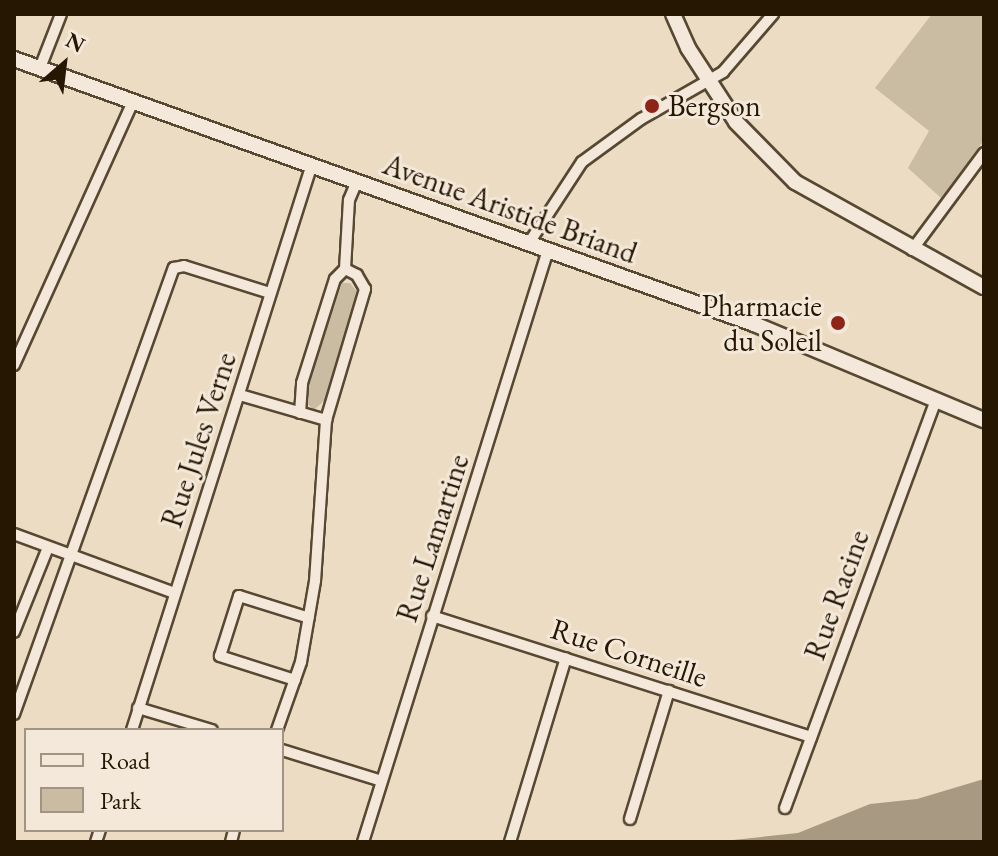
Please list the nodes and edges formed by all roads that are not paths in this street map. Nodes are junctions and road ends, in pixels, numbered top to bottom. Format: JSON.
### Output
{"nodes":[{"id":1,"x":61,"y":14,"type":"edge"},
{"id":2,"x":673,"y":14,"type":"edge"},
{"id":3,"x":773,"y":14,"type":"edge"},
{"id":4,"x":14,"y":59,"type":"edge"},
{"id":5,"x":40,"y":68,"type":"junction"},
{"id":6,"x":708,"y":80,"type":"junction"},
{"id":7,"x":133,"y":101,"type":"junction"},
{"id":8,"x":984,"y":153,"type":"edge"},
{"id":9,"x":312,"y":164,"type":"junction"},
{"id":10,"x":357,"y":181,"type":"junction"},
{"id":11,"x":529,"y":243,"type":"junction"},
{"id":12,"x":548,"y":250,"type":"junction"},
{"id":13,"x":912,"y":250,"type":"junction"},
{"id":14,"x":345,"y":269,"type":"junction"},
{"id":15,"x":984,"y":287,"type":"edge"},
{"id":16,"x":270,"y":293,"type":"junction"},
{"id":17,"x":14,"y":365,"type":"edge"},
{"id":18,"x":240,"y":395,"type":"junction"},
{"id":19,"x":936,"y":399,"type":"junction"},
{"id":20,"x":300,"y":413,"type":"junction"},
{"id":21,"x":326,"y":420,"type":"junction"},
{"id":22,"x":984,"y":420,"type":"edge"},
{"id":23,"x":14,"y":534,"type":"edge"},
{"id":24,"x":47,"y":550,"type":"junction"},
{"id":25,"x":69,"y":558,"type":"junction"},
{"id":26,"x":174,"y":593,"type":"junction"},
{"id":27,"x":432,"y":616,"type":"junction"},
{"id":28,"x":309,"y":618,"type":"junction"},
{"id":29,"x":14,"y":632,"type":"edge"},
{"id":30,"x":566,"y":658,"type":"junction"},
{"id":31,"x":295,"y":680,"type":"junction"},
{"id":32,"x":669,"y":691,"type":"junction"},
{"id":33,"x":138,"y":708,"type":"junction"},
{"id":34,"x":14,"y":714,"type":"edge"},
{"id":35,"x":133,"y":728,"type":"edge"},
{"id":36,"x":205,"y":728,"type":"edge"},
{"id":37,"x":278,"y":728,"type":"edge"},
{"id":38,"x":811,"y":737,"type":"junction"},
{"id":39,"x":284,"y":751,"type":"edge"},
{"id":40,"x":379,"y":780,"type":"junction"},
{"id":41,"x":785,"y":808,"type":"dead end"},
{"id":42,"x":630,"y":819,"type":"dead end"},
{"id":43,"x":363,"y":842,"type":"edge"},
{"id":44,"x":510,"y":842,"type":"edge"}],
"edges":[{"from":1,"to":5,"type":"street"},
{"from":2,"to":6,"type":"main road"},
{"from":3,"to":6,"type":"street"},
{"from":4,"to":5,"type":"main road","name":"Avenue Aristide Briand"},
{"from":5,"to":7,"type":"main road","name":"Avenue Aristide Briand"},
{"from":6,"to":11,"type":"street"},
{"from":6,"to":13,"type":"main road"},
{"from":7,"to":9,"type":"main road","name":"Avenue Aristide Briand"},
{"from":7,"to":17,"type":"street"},
{"from":8,"to":13,"type":"street"},
{"from":9,"to":10,"type":"main road","name":"Avenue Aristide Briand"},
{"from":9,"to":16,"type":"street","name":"Rue Jules Verne"},
{"from":10,"to":11,"type":"main road","name":"Avenue Aristide Briand"},
{"from":10,"to":14,"type":"street"},
{"from":11,"to":12,"type":"main road","name":"Avenue Aristide Briand"},
{"from":12,"to":19,"type":"main road","name":"Avenue Aristide Briand"},
{"from":12,"to":27,"type":"street","name":"Rue Lamartine"},
{"from":13,"to":15,"type":"main road"},
{"from":14,"to":20,"type":"street"},
{"from":14,"to":21,"type":"street"},
{"from":16,"to":18,"type":"street","name":"Rue Jules Verne"},
{"from":16,"to":25,"type":"street"},
{"from":18,"to":20,"type":"street"},
{"from":18,"to":26,"type":"street","name":"Rue Jules Verne"},
{"from":19,"to":22,"type":"main road","name":"Avenue Aristide Briand"},
{"from":19,"to":38,"type":"street","name":"Rue Racine"},
{"from":20,"to":21,"type":"street"},
{"from":21,"to":28,"type":"street"},
{"from":23,"to":24,"type":"street"},
{"from":24,"to":25,"type":"street"},
{"from":24,"to":29,"type":"street"},
{"from":25,"to":26,"type":"street"},
{"from":25,"to":34,"type":"street"},
{"from":26,"to":33,"type":"street","name":"Rue Jules Verne"},
{"from":27,"to":30,"type":"street","name":"Rue Corneille"},
{"from":27,"to":40,"type":"street","name":"Rue Lamartine"},
{"from":28,"to":31,"type":"street"},
{"from":28,"to":31,"type":"street"},
{"from":30,"to":32,"type":"street","name":"Rue Corneille"},
{"from":30,"to":44,"type":"street"},
{"from":31,"to":37,"type":"street"},
{"from":32,"to":38,"type":"street","name":"Rue Corneille"},
{"from":32,"to":42,"type":"street"},
{"from":33,"to":35,"type":"street","name":"Rue Jules Verne"},
{"from":33,"to":36,"type":"street"},
{"from":38,"to":41,"type":"street","name":"Rue Racine"},
{"from":39,"to":40,"type":"street"},
{"from":40,"to":43,"type":"street","name":"Rue Lamartine"}]}
